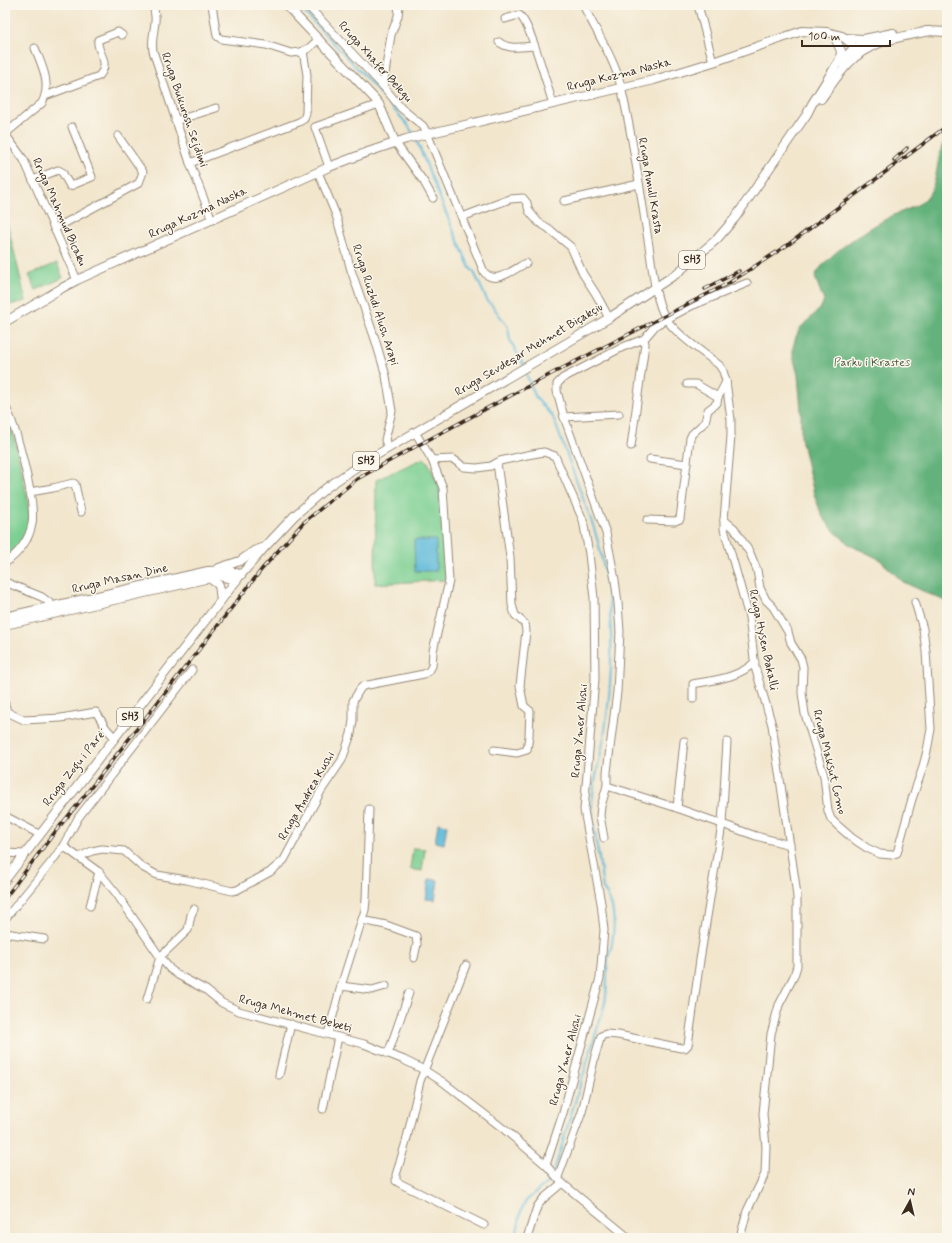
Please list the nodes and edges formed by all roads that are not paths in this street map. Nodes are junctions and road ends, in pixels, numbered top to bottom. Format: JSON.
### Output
{"nodes":[{"id":1,"x":152,"y":5,"type":"edge"},
{"id":2,"x":212,"y":5,"type":"edge"},
{"id":3,"x":286,"y":5,"type":"edge"},
{"id":4,"x":307,"y":5,"type":"edge"},
{"id":5,"x":399,"y":5,"type":"edge"},
{"id":6,"x":583,"y":5,"type":"edge"},
{"id":7,"x":698,"y":5,"type":"edge"},
{"id":8,"x":505,"y":19,"type":"dead end"},
{"id":9,"x":930,"y":31,"type":"junction"},
{"id":10,"x":947,"y":32,"type":"edge"},
{"id":11,"x":122,"y":35,"type":"dead end"},
{"id":12,"x":883,"y":36,"type":"junction"},
{"id":13,"x":319,"y":39,"type":"junction"},
{"id":14,"x":840,"y":39,"type":"junction"},
{"id":15,"x":499,"y":42,"type":"dead end"},
{"id":16,"x":534,"y":46,"type":"junction"},
{"id":17,"x":35,"y":48,"type":"dead end"},
{"id":18,"x":303,"y":51,"type":"junction"},
{"id":19,"x":854,"y":53,"type":"junction"},
{"id":20,"x":713,"y":62,"type":"junction"},
{"id":21,"x":837,"y":64,"type":"junction"},
{"id":22,"x":383,"y":86,"type":"junction"},
{"id":23,"x":622,"y":88,"type":"junction"},
{"id":24,"x":46,"y":96,"type":"junction"},
{"id":25,"x":379,"y":104,"type":"junction"},
{"id":26,"x":553,"y":104,"type":"junction"},
{"id":27,"x":216,"y":108,"type":"dead end"},
{"id":28,"x":807,"y":114,"type":"junction"},
{"id":29,"x":176,"y":120,"type":"junction"},
{"id":30,"x":72,"y":127,"type":"dead end"},
{"id":31,"x":5,"y":134,"type":"edge"},
{"id":32,"x":425,"y":134,"type":"junction"},
{"id":33,"x":118,"y":136,"type":"dead end"},
{"id":34,"x":394,"y":142,"type":"junction"},
{"id":35,"x":190,"y":163,"type":"junction"},
{"id":36,"x":329,"y":167,"type":"junction"},
{"id":37,"x":318,"y":172,"type":"junction"},
{"id":38,"x":33,"y":180,"type":"junction"},
{"id":39,"x":639,"y":184,"type":"junction"},
{"id":40,"x":433,"y":198,"type":"dead end"},
{"id":41,"x":564,"y":201,"type":"dead end"},
{"id":42,"x":462,"y":217,"type":"junction"},
{"id":43,"x":212,"y":220,"type":"junction"},
{"id":44,"x":54,"y":229,"type":"junction"},
{"id":45,"x":526,"y":263,"type":"dead end"},
{"id":46,"x":77,"y":280,"type":"junction"},
{"id":47,"x":747,"y":283,"type":"dead end"},
{"id":48,"x":656,"y":287,"type":"junction"},
{"id":49,"x":609,"y":318,"type":"junction"},
{"id":50,"x":667,"y":320,"type":"junction"},
{"id":51,"x":5,"y":322,"type":"edge"},
{"id":52,"x":644,"y":339,"type":"junction"},
{"id":53,"x":726,"y":381,"type":"junction"},
{"id":54,"x":687,"y":384,"type":"dead end"},
{"id":55,"x":718,"y":397,"type":"junction"},
{"id":56,"x":5,"y":406,"type":"edge"},
{"id":57,"x":619,"y":414,"type":"dead end"},
{"id":58,"x":564,"y":417,"type":"junction"},
{"id":59,"x":415,"y":432,"type":"junction"},
{"id":60,"x":631,"y":446,"type":"dead end"},
{"id":61,"x":388,"y":448,"type":"junction"},
{"id":62,"x":650,"y":459,"type":"dead end"},
{"id":63,"x":432,"y":460,"type":"junction"},
{"id":64,"x":496,"y":463,"type":"junction"},
{"id":65,"x":687,"y":464,"type":"junction"},
{"id":66,"x":30,"y":492,"type":"junction"},
{"id":67,"x":81,"y":512,"type":"dead end"},
{"id":68,"x":647,"y":520,"type":"dead end"},
{"id":69,"x":724,"y":520,"type":"junction"},
{"id":70,"x":265,"y":547,"type":"junction"},
{"id":71,"x":5,"y":563,"type":"edge"},
{"id":72,"x":209,"y":574,"type":"junction"},
{"id":73,"x":239,"y":577,"type":"junction"},
{"id":74,"x":5,"y":582,"type":"edge"},
{"id":75,"x":221,"y":600,"type":"junction"},
{"id":76,"x":915,"y":602,"type":"dead end"},
{"id":77,"x":51,"y":607,"type":"junction"},
{"id":78,"x":5,"y":618,"type":"edge"},
{"id":79,"x":5,"y":625,"type":"edge"},
{"id":80,"x":755,"y":662,"type":"junction"},
{"id":81,"x":192,"y":670,"type":"dead end"},
{"id":82,"x":693,"y":699,"type":"dead end"},
{"id":83,"x":5,"y":704,"type":"edge"},
{"id":84,"x":114,"y":737,"type":"junction"},
{"id":85,"x":684,"y":741,"type":"dead end"},
{"id":86,"x":726,"y":742,"type":"dead end"},
{"id":87,"x":494,"y":750,"type":"dead end"},
{"id":88,"x":607,"y":786,"type":"junction"},
{"id":89,"x":677,"y":808,"type":"junction"},
{"id":90,"x":369,"y":809,"type":"dead end"},
{"id":91,"x":5,"y":816,"type":"edge"},
{"id":92,"x":722,"y":824,"type":"junction"},
{"id":93,"x":39,"y":834,"type":"junction"},
{"id":94,"x":604,"y":838,"type":"dead end"},
{"id":95,"x":790,"y":845,"type":"junction"},
{"id":96,"x":63,"y":846,"type":"junction"},
{"id":97,"x":5,"y":853,"type":"edge"},
{"id":98,"x":25,"y":854,"type":"junction"},
{"id":99,"x":79,"y":857,"type":"junction"},
{"id":100,"x":99,"y":872,"type":"junction"},
{"id":101,"x":5,"y":880,"type":"edge"},
{"id":102,"x":90,"y":906,"type":"dead end"},
{"id":103,"x":194,"y":909,"type":"dead end"},
{"id":104,"x":5,"y":919,"type":"edge"},
{"id":105,"x":362,"y":920,"type":"junction"},
{"id":106,"x":5,"y":933,"type":"edge"},
{"id":107,"x":44,"y":939,"type":"dead end"},
{"id":108,"x":160,"y":957,"type":"junction"},
{"id":109,"x":414,"y":958,"type":"dead end"},
{"id":110,"x":466,"y":966,"type":"dead end"},
{"id":111,"x":341,"y":986,"type":"junction"},
{"id":112,"x":386,"y":986,"type":"dead end"},
{"id":113,"x":410,"y":993,"type":"dead end"},
{"id":114,"x":147,"y":999,"type":"dead end"},
{"id":115,"x":291,"y":1024,"type":"junction"},
{"id":116,"x":328,"y":1034,"type":"junction"},
{"id":117,"x":338,"y":1037,"type":"junction"},
{"id":118,"x":388,"y":1054,"type":"junction"},
{"id":119,"x":424,"y":1070,"type":"junction"},
{"id":120,"x":280,"y":1075,"type":"dead end"},
{"id":121,"x":323,"y":1108,"type":"dead end"},
{"id":122,"x":554,"y":1174,"type":"junction"},
{"id":123,"x":484,"y":1225,"type":"dead end"},
{"id":124,"x":527,"y":1238,"type":"edge"},
{"id":125,"x":629,"y":1238,"type":"edge"},
{"id":126,"x":740,"y":1238,"type":"edge"}],
"edges":[{"from":1,"to":29,"type":"street","name":"Rruga Bukurosh Sejdimi"},
{"from":2,"to":18,"type":"street"},
{"from":3,"to":13,"type":"main road"},
{"from":4,"to":22,"type":"street","name":"Rruga Xhafer Belegu"},
{"from":5,"to":22,"type":"street"},
{"from":6,"to":23,"type":"street","name":"Rruga Amull Krasta"},
{"from":7,"to":20,"type":"street"},
{"from":8,"to":16,"type":"street"},
{"from":9,"to":10,"type":"main road","number":"SH3"},
{"from":9,"to":12,"type":"main road","number":"SH3"},
{"from":9,"to":19,"type":"main road","number":"SH3"},
{"from":11,"to":24,"type":"street"},
{"from":12,"to":14,"type":"main road","name":"Rruga Kozma Naska"},
{"from":12,"to":19,"type":"main road","number":"SH3"},
{"from":13,"to":18,"type":"street"},
{"from":13,"to":25,"type":"main road"},
{"from":14,"to":19,"type":"main road"},
{"from":14,"to":20,"type":"main road","name":"Rruga Kozma Naska"},
{"from":14,"to":21,"type":"main road"},
{"from":15,"to":16,"type":"street"},
{"from":16,"to":26,"type":"street"},
{"from":17,"to":24,"type":"street"},
{"from":18,"to":35,"type":"street"},
{"from":19,"to":21,"type":"main road","number":"SH3"},
{"from":19,"to":28,"type":"main road","number":"SH3"},
{"from":20,"to":23,"type":"main road","name":"Rruga Kozma Naska"},
{"from":21,"to":28,"type":"main road","number":"SH3"},
{"from":22,"to":32,"type":"street","name":"Rruga Xhafer Belegu"},
{"from":23,"to":26,"type":"main road","name":"Rruga Kozma Naska"},
{"from":23,"to":39,"type":"street","name":"Rruga Amull Krasta"},
{"from":24,"to":31,"type":"street"},
{"from":25,"to":34,"type":"main road"},
{"from":25,"to":36,"type":"street"},
{"from":26,"to":32,"type":"main road","name":"Rruga Kozma Naska"},
{"from":27,"to":29,"type":"street"},
{"from":28,"to":48,"type":"main road","name":"Rruga Sevdeqar Mehmet Biçakçiu","number":"SH3"},
{"from":29,"to":35,"type":"street","name":"Rruga Bukurosh Sejdimi"},
{"from":30,"to":38,"type":"street"},
{"from":31,"to":38,"type":"street","name":"Rruga Mahmud Bicaku"},
{"from":32,"to":34,"type":"main road","name":"Rruga Kozma Naska"},
{"from":32,"to":42,"type":"street"},
{"from":33,"to":44,"type":"street"},
{"from":34,"to":36,"type":"main road","name":"Rruga Kozma Naska"},
{"from":34,"to":40,"type":"street"},
{"from":35,"to":43,"type":"street","name":"Rruga Bukurosh Sejdimi"},
{"from":36,"to":37,"type":"main road","name":"Rruga Kozma Naska"},
{"from":37,"to":43,"type":"main road","name":"Rruga Kozma Naska"},
{"from":37,"to":61,"type":"street","name":"Rruga Ruzhdi Alush Arapi"},
{"from":38,"to":44,"type":"street","name":"Rruga Mahmud Bicaku"},
{"from":39,"to":41,"type":"street"},
{"from":39,"to":48,"type":"street","name":"Rruga Amull Krasta"},
{"from":42,"to":45,"type":"street"},
{"from":42,"to":49,"type":"street"},
{"from":43,"to":46,"type":"main road","name":"Rruga Kozma Naska"},
{"from":44,"to":46,"type":"street","name":"Rruga Mahmud Bicaku"},
{"from":46,"to":51,"type":"main road","name":"Rruga Kozma Naska"},
{"from":47,"to":50,"type":"street"},
{"from":48,"to":49,"type":"main road","name":"Rruga Sevdeqar Mehmet Biçakçiu","number":"SH3"},
{"from":48,"to":50,"type":"street","name":"Rruga Hysen Bakalli"},
{"from":49,"to":59,"type":"main road","name":"Rruga Sevdeqar Mehmet Biçakçiu","number":"SH3"},
{"from":50,"to":52,"type":"street"},
{"from":50,"to":53,"type":"street","name":"Rruga Hysen Bakalli"},
{"from":52,"to":58,"type":"street"},
{"from":52,"to":60,"type":"street"},
{"from":53,"to":55,"type":"street"},
{"from":53,"to":69,"type":"street","name":"Rruga Hysen Bakalli"},
{"from":54,"to":55,"type":"street"},
{"from":55,"to":65,"type":"street"},
{"from":56,"to":66,"type":"street"},
{"from":57,"to":58,"type":"street"},
{"from":58,"to":88,"type":"street"},
{"from":59,"to":61,"type":"main road","name":"Rruga Sevdeqar Mehmet Biçakçiu","number":"SH3"},
{"from":59,"to":63,"type":"street"},
{"from":61,"to":70,"type":"main road","name":"Rruga Sevdeqar Mehmet Biçakçiu","number":"SH3"},
{"from":62,"to":65,"type":"street"},
{"from":63,"to":64,"type":"street","name":"Rruga Ymer Alushi"},
{"from":63,"to":99,"type":"street","name":"Rruga Andrea Kushi"},
{"from":64,"to":87,"type":"street"},
{"from":64,"to":122,"type":"street","name":"Rruga Ymer Alushi"},
{"from":65,"to":68,"type":"street"},
{"from":66,"to":67,"type":"street"},
{"from":66,"to":71,"type":"street"},
{"from":69,"to":76,"type":"street","name":"Rruga Maksut Como"},
{"from":69,"to":80,"type":"street","name":"Rruga Hysen Bakalli"},
{"from":70,"to":72,"type":"main road"},
{"from":70,"to":73,"type":"main road","name":"Rruga Sevdeqar Mehmet Biçakçiu","number":"SH3"},
{"from":72,"to":73,"type":"main road","name":"Rruga Masan Dine"},
{"from":72,"to":75,"type":"main road"},
{"from":72,"to":77,"type":"main road","name":"Rruga Masan Dine"},
{"from":72,"to":79,"type":"main road","name":"Rruga Masan Dine"},
{"from":73,"to":75,"type":"main road","name":"Rruga Zogu i Parë","number":"SH3"},
{"from":74,"to":77,"type":"street"},
{"from":75,"to":84,"type":"main road","name":"Rruga Zogu i Parë","number":"SH3"},
{"from":77,"to":78,"type":"main road","name":"Rruga Masan Dine"},
{"from":80,"to":82,"type":"street"},
{"from":80,"to":95,"type":"street","name":"Rruga Hysen Bakalli"},
{"from":81,"to":96,"type":"street"},
{"from":83,"to":84,"type":"street"},
{"from":84,"to":93,"type":"main road","name":"Rruga Zogu i Parë","number":"SH3"},
{"from":85,"to":89,"type":"street"},
{"from":86,"to":92,"type":"street"},
{"from":88,"to":89,"type":"street"},
{"from":88,"to":94,"type":"street"},
{"from":89,"to":92,"type":"street"},
{"from":90,"to":105,"type":"street"},
{"from":91,"to":93,"type":"street"},
{"from":92,"to":95,"type":"street"},
{"from":92,"to":122,"type":"street"},
{"from":93,"to":98,"type":"main road","name":"Rruga Zogu i Parë","number":"SH3"},
{"from":95,"to":126,"type":"street","name":"Rruga Hysen Bakalli"},
{"from":96,"to":99,"type":"street","name":"Rruga Mehmet Bebeti"},
{"from":96,"to":104,"type":"street"},
{"from":97,"to":98,"type":"street"},
{"from":98,"to":101,"type":"main road","name":"Rruga Zogu i Parë","number":"SH3"},
{"from":99,"to":100,"type":"street","name":"Rruga Mehmet Bebeti"},
{"from":100,"to":102,"type":"street"},
{"from":100,"to":108,"type":"street","name":"Rruga Mehmet Bebeti"},
{"from":103,"to":108,"type":"street"},
{"from":105,"to":109,"type":"street"},
{"from":105,"to":111,"type":"street"},
{"from":106,"to":107,"type":"street"},
{"from":108,"to":114,"type":"street"},
{"from":108,"to":115,"type":"street","name":"Rruga Mehmet Bebeti"},
{"from":110,"to":119,"type":"street"},
{"from":111,"to":112,"type":"street"},
{"from":111,"to":116,"type":"street"},
{"from":113,"to":118,"type":"street"},
{"from":115,"to":116,"type":"street","name":"Rruga Mehmet Bebeti"},
{"from":115,"to":120,"type":"street"},
{"from":116,"to":117,"type":"street","name":"Rruga Mehmet Bebeti"},
{"from":117,"to":118,"type":"street","name":"Rruga Mehmet Bebeti"},
{"from":117,"to":121,"type":"street"},
{"from":118,"to":119,"type":"street","name":"Rruga Mehmet Bebeti"},
{"from":119,"to":122,"type":"street","name":"Rruga Mehmet Bebeti"},
{"from":119,"to":123,"type":"street"},
{"from":122,"to":124,"type":"street"},
{"from":122,"to":125,"type":"street","name":"Rruga Mehmet Bebeti"}]}
